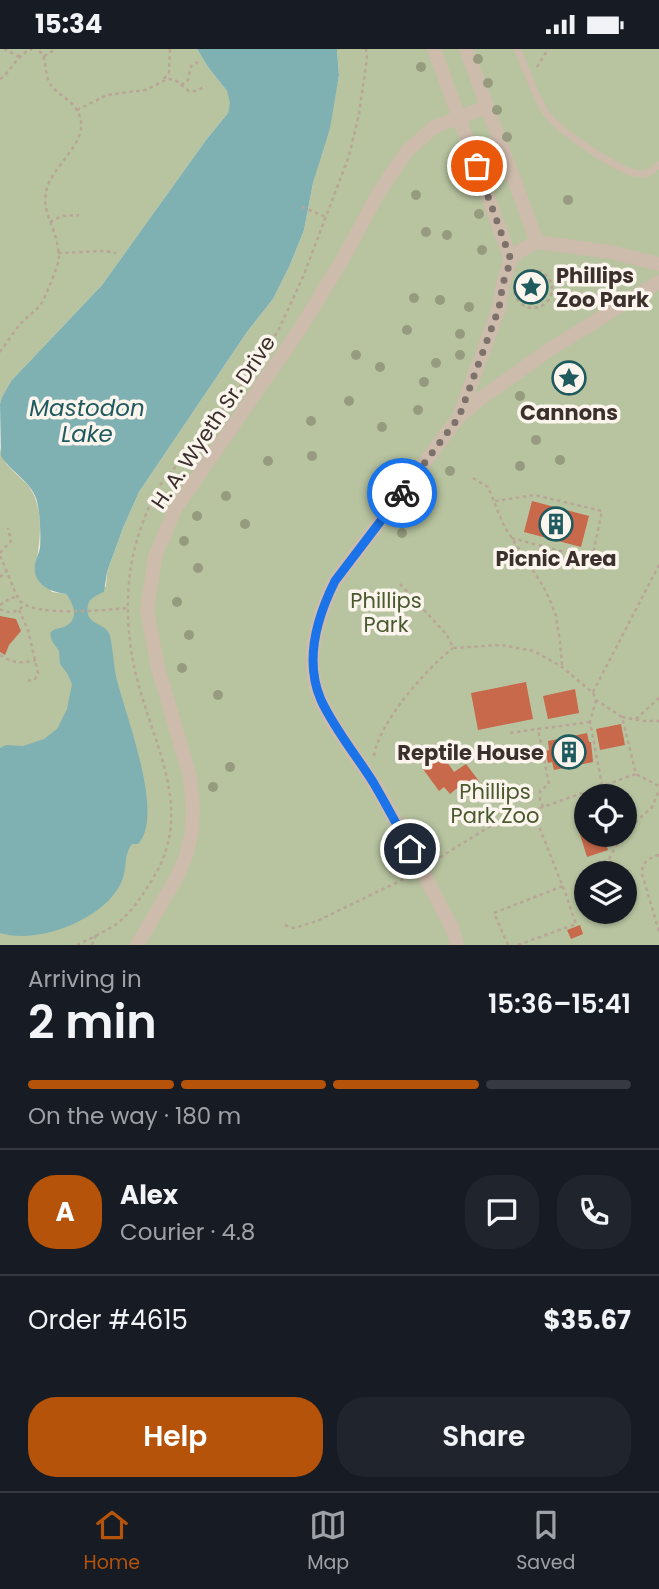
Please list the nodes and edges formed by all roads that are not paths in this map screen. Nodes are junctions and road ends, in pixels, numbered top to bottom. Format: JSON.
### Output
{"nodes":[{"id":1,"x":434,"y":49,"type":"edge"},
{"id":2,"x":466,"y":49,"type":"edge"},
{"id":3,"x":517,"y":49,"type":"edge"},
{"id":4,"x":487,"y":107,"type":"junction"},
{"id":5,"x":459,"y":117,"type":"junction"},
{"id":6,"x":659,"y":165,"type":"edge"},
{"id":7,"x":537,"y":242,"type":"junction"},
{"id":8,"x":511,"y":260,"type":"junction"},
{"id":9,"x":659,"y":264,"type":"edge"},
{"id":10,"x":659,"y":282,"type":"edge"},
{"id":11,"x":459,"y":417,"type":"junction"},
{"id":12,"x":138,"y":945,"type":"edge"},
{"id":13,"x":457,"y":945,"type":"edge"}],
"edges":[{"from":1,"to":5,"type":"street"},
{"from":2,"to":4,"type":"street"},
{"from":3,"to":6,"type":"lane"},
{"from":4,"to":5,"type":"street","name":"H. A. Wyeth Sr. Drive"},
{"from":4,"to":7,"type":"street"},
{"from":5,"to":8,"type":"street"},
{"from":5,"to":12,"type":"street","name":"H. A. Wyeth Sr. Drive"},
{"from":7,"to":8,"type":"street"},
{"from":7,"to":9,"type":"street"},
{"from":8,"to":11,"type":"street"},
{"from":10,"to":11,"type":"street"},
{"from":11,"to":13,"type":"street"}]}
